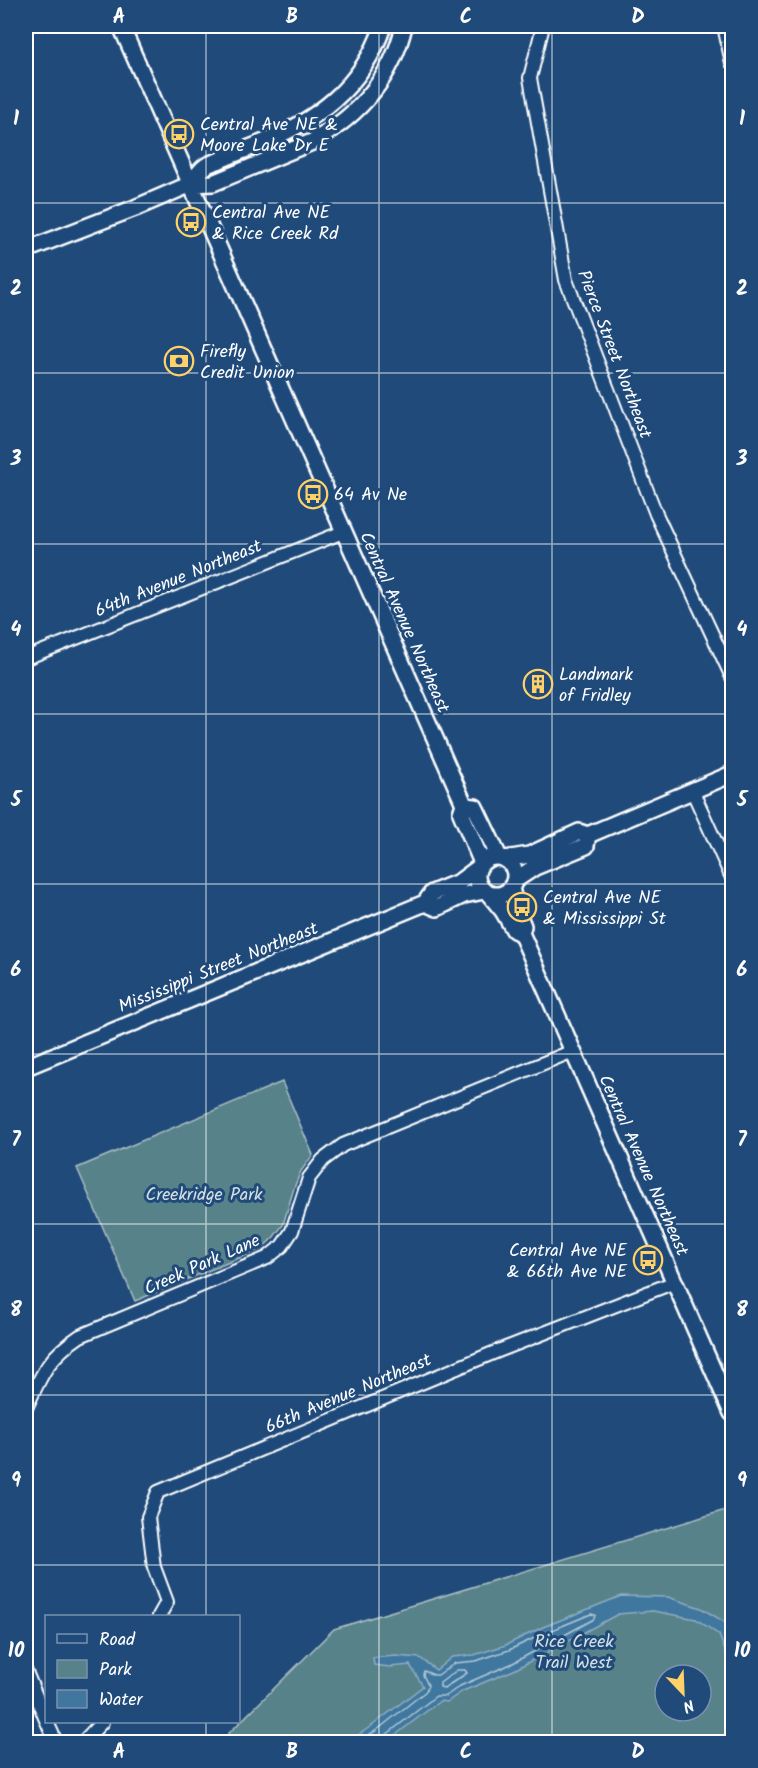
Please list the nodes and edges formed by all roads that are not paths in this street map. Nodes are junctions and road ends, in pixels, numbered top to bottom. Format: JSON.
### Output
{"nodes":[{"id":1,"x":121,"y":26,"type":"edge"},
{"id":2,"x":383,"y":26,"type":"edge"},
{"id":3,"x":404,"y":26,"type":"edge"},
{"id":4,"x":543,"y":26,"type":"edge"},
{"id":5,"x":724,"y":26,"type":"edge"},
{"id":6,"x":732,"y":63,"type":"edge"},
{"id":7,"x":191,"y":184,"type":"junction"},
{"id":8,"x":26,"y":250,"type":"edge"},
{"id":9,"x":344,"y":532,"type":"junction"},
{"id":10,"x":26,"y":658,"type":"edge"},
{"id":11,"x":732,"y":677,"type":"edge"},
{"id":12,"x":732,"y":774,"type":"edge"},
{"id":13,"x":692,"y":790,"type":"junction"},
{"id":14,"x":464,"y":806,"type":"junction"},
{"id":15,"x":588,"y":835,"type":"junction"},
{"id":16,"x":502,"y":858,"type":"junction"},
{"id":17,"x":480,"y":866,"type":"junction"},
{"id":18,"x":732,"y":878,"type":"edge"},
{"id":19,"x":513,"y":884,"type":"junction"},
{"id":20,"x":486,"y":892,"type":"junction"},
{"id":21,"x":425,"y":903,"type":"junction"},
{"id":22,"x":521,"y":933,"type":"junction"},
{"id":23,"x":573,"y":1051,"type":"junction"},
{"id":24,"x":26,"y":1067,"type":"edge"},
{"id":25,"x":675,"y":1282,"type":"junction"},
{"id":26,"x":26,"y":1408,"type":"edge"},
{"id":27,"x":732,"y":1413,"type":"edge"},
{"id":28,"x":160,"y":1615,"type":"edge"},
{"id":29,"x":26,"y":1672,"type":"edge"},
{"id":30,"x":45,"y":1716,"type":"edge"},
{"id":31,"x":48,"y":1723,"type":"edge"},
{"id":32,"x":101,"y":1723,"type":"edge"},
{"id":33,"x":56,"y":1743,"type":"edge"},
{"id":34,"x":83,"y":1743,"type":"edge"}],
"edges":[{"from":1,"to":7,"type":"street","name":"Central Avenue Northeast"},
{"from":2,"to":7,"type":"street"},
{"from":3,"to":7,"type":"street"},
{"from":4,"to":11,"type":"street","name":"Pierce Street Northeast"},
{"from":5,"to":6,"type":"street"},
{"from":7,"to":8,"type":"street"},
{"from":7,"to":9,"type":"street","name":"Central Avenue Northeast"},
{"from":9,"to":10,"type":"street","name":"64th Avenue Northeast"},
{"from":9,"to":14,"type":"street","name":"Central Avenue Northeast"},
{"from":12,"to":13,"type":"street"},
{"from":13,"to":15,"type":"street"},
{"from":13,"to":18,"type":"street"},
{"from":14,"to":16,"type":"street","name":"Central Avenue Northeast"},
{"from":14,"to":17,"type":"street","name":"Central Avenue Northeast"},
{"from":15,"to":16,"type":"street"},
{"from":15,"to":19,"type":"street"},
{"from":16,"to":17,"type":"street"},
{"from":16,"to":19,"type":"street"},
{"from":17,"to":20,"type":"street"},
{"from":17,"to":21,"type":"street","name":"Mississippi Street Northeast"},
{"from":19,"to":20,"type":"street"},
{"from":19,"to":22,"type":"street","name":"Central Avenue Northeast"},
{"from":20,"to":21,"type":"street","name":"Mississippi Street Northeast"},
{"from":20,"to":22,"type":"street","name":"Central Avenue Northeast"},
{"from":21,"to":24,"type":"street","name":"Mississippi Street Northeast"},
{"from":22,"to":23,"type":"street","name":"Central Avenue Northeast"},
{"from":23,"to":25,"type":"street","name":"Central Avenue Northeast"},
{"from":23,"to":26,"type":"street","name":"Creek Park Lane"},
{"from":25,"to":27,"type":"street","name":"Central Avenue Northeast"},
{"from":25,"to":28,"type":"street","name":"66th Avenue Northeast"},
{"from":29,"to":30,"type":"street"},
{"from":31,"to":33,"type":"street"},
{"from":32,"to":34,"type":"street"}]}
